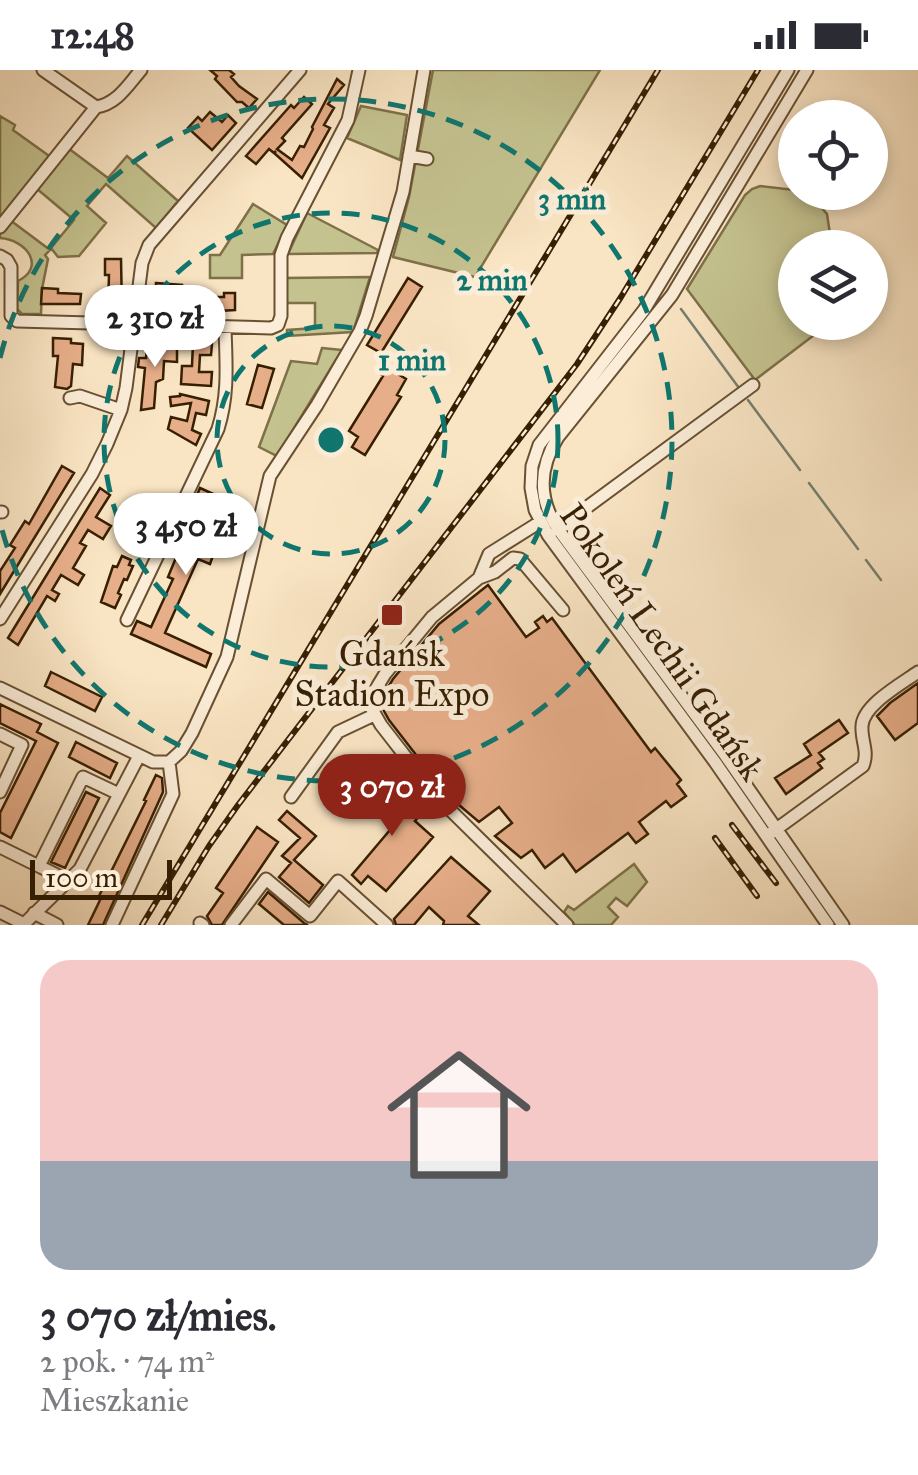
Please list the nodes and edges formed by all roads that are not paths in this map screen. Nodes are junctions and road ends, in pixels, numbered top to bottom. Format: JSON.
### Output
{"nodes":[{"id":1,"x":43,"y":70,"type":"edge"},
{"id":2,"x":141,"y":70,"type":"edge"},
{"id":3,"x":300,"y":70,"type":"edge"},
{"id":4,"x":359,"y":70,"type":"edge"},
{"id":5,"x":424,"y":70,"type":"edge"},
{"id":6,"x":788,"y":70,"type":"edge"},
{"id":7,"x":807,"y":70,"type":"edge"},
{"id":8,"x":96,"y":107,"type":"junction"},
{"id":9,"x":745,"y":142,"type":"junction"},
{"id":10,"x":759,"y":150,"type":"junction"},
{"id":11,"x":409,"y":156,"type":"junction"},
{"id":12,"x":427,"y":159,"type":"dead end"},
{"id":13,"x":0,"y":227,"type":"edge"},
{"id":14,"x":0,"y":256,"type":"edge"},
{"id":15,"x":662,"y":280,"type":"junction"},
{"id":16,"x":676,"y":289,"type":"junction"},
{"id":17,"x":134,"y":324,"type":"junction"},
{"id":18,"x":224,"y":328,"type":"junction"},
{"id":19,"x":754,"y":385,"type":"dead end"},
{"id":20,"x":70,"y":398,"type":"dead end"},
{"id":21,"x":120,"y":410,"type":"junction"},
{"id":22,"x":540,"y":522,"type":"junction"},
{"id":23,"x":553,"y":532,"type":"junction"},
{"id":24,"x":479,"y":578,"type":"junction"},
{"id":25,"x":563,"y":610,"type":"dead end"},
{"id":26,"x":0,"y":620,"type":"edge"},
{"id":27,"x":127,"y":620,"type":"dead end"},
{"id":28,"x":918,"y":672,"type":"edge"},
{"id":29,"x":0,"y":688,"type":"edge"},
{"id":30,"x":374,"y":715,"type":"junction"},
{"id":31,"x":0,"y":734,"type":"edge"},
{"id":32,"x":139,"y":756,"type":"junction"},
{"id":33,"x":168,"y":762,"type":"junction"},
{"id":34,"x":0,"y":792,"type":"edge"},
{"id":35,"x":119,"y":794,"type":"junction"},
{"id":36,"x":291,"y":798,"type":"dead end"},
{"id":37,"x":772,"y":832,"type":"junction"},
{"id":38,"x":0,"y":847,"type":"edge"},
{"id":39,"x":40,"y":866,"type":"junction"},
{"id":40,"x":67,"y":880,"type":"junction"},
{"id":41,"x":0,"y":912,"type":"edge"},
{"id":42,"x":34,"y":913,"type":"junction"},
{"id":43,"x":24,"y":924,"type":"edge"},
{"id":44,"x":58,"y":925,"type":"edge"},
{"id":45,"x":112,"y":925,"type":"edge"},
{"id":46,"x":231,"y":925,"type":"edge"},
{"id":47,"x":387,"y":925,"type":"edge"},
{"id":48,"x":567,"y":925,"type":"edge"},
{"id":49,"x":828,"y":925,"type":"edge"},
{"id":50,"x":843,"y":925,"type":"edge"}],
"edges":[{"from":1,"to":8,"type":"street"},
{"from":2,"to":8,"type":"street"},
{"from":3,"to":17,"type":"street"},
{"from":4,"to":18,"type":"street"},
{"from":5,"to":11,"type":"street"},
{"from":6,"to":9,"type":"street","name":"Pokoleń Lechii Gdańsk"},
{"from":7,"to":10,"type":"street","name":"Pokoleń Lechii Gdańsk"},
{"from":8,"to":13,"type":"street"},
{"from":9,"to":10,"type":"street"},
{"from":9,"to":15,"type":"street","name":"Pokoleń Lechii Gdańsk"},
{"from":10,"to":16,"type":"street","name":"Pokoleń Lechii Gdańsk"},
{"from":11,"to":12,"type":"street"},
{"from":11,"to":33,"type":"street"},
{"from":14,"to":17,"type":"street"},
{"from":15,"to":16,"type":"street"},
{"from":15,"to":22,"type":"street","name":"Pokoleń Lechii Gdańsk"},
{"from":16,"to":23,"type":"street","name":"Pokoleń Lechii Gdańsk"},
{"from":17,"to":18,"type":"street"},
{"from":17,"to":21,"type":"street"},
{"from":18,"to":27,"type":"street"},
{"from":19,"to":23,"type":"street"},
{"from":20,"to":21,"type":"street"},
{"from":21,"to":26,"type":"street"},
{"from":22,"to":23,"type":"street","name":"Pokoleń Lechii Gdańsk"},
{"from":22,"to":24,"type":"street"},
{"from":23,"to":37,"type":"street","name":"Pokoleń Lechii Gdańsk"},
{"from":24,"to":25,"type":"street"},
{"from":24,"to":30,"type":"street"},
{"from":28,"to":37,"type":"street"},
{"from":29,"to":32,"type":"street"},
{"from":30,"to":36,"type":"street"},
{"from":30,"to":48,"type":"street"},
{"from":31,"to":34,"type":"street"},
{"from":32,"to":33,"type":"street"},
{"from":32,"to":35,"type":"street"},
{"from":33,"to":45,"type":"street"},
{"from":35,"to":39,"type":"street"},
{"from":35,"to":40,"type":"street"},
{"from":37,"to":49,"type":"street"},
{"from":37,"to":50,"type":"street"},
{"from":38,"to":39,"type":"street"},
{"from":39,"to":40,"type":"street"},
{"from":40,"to":42,"type":"street"},
{"from":41,"to":43,"type":"street"},
{"from":42,"to":43,"type":"street"},
{"from":42,"to":44,"type":"street"},
{"from":46,"to":47,"type":"street"}]}
